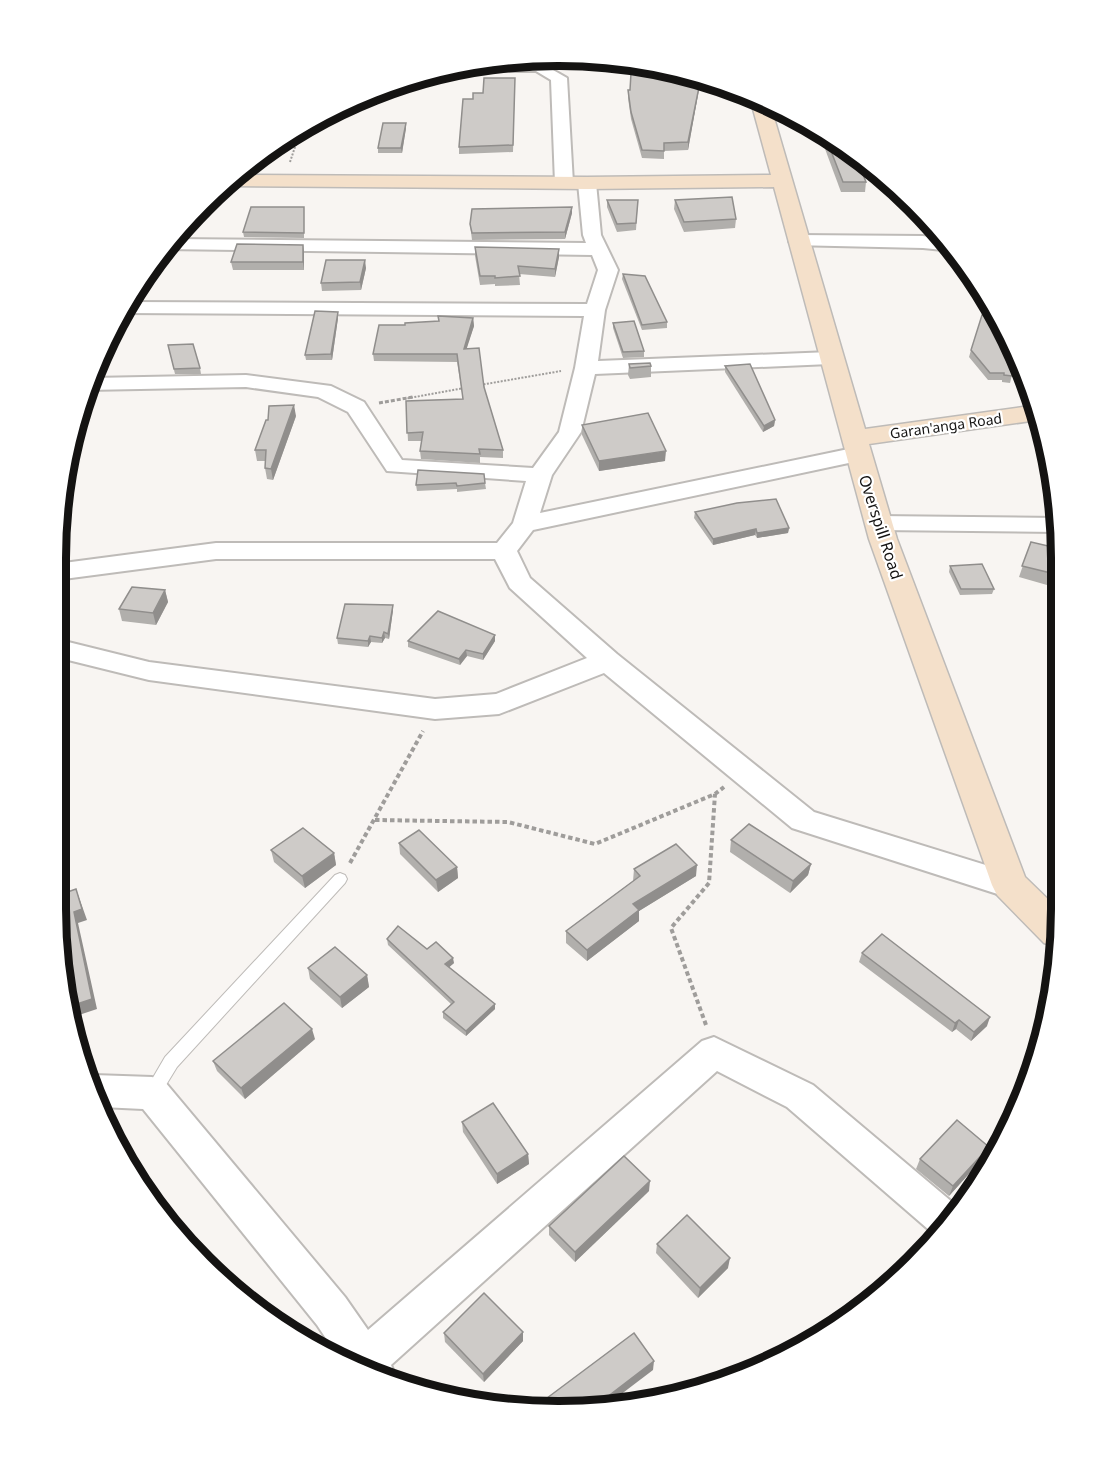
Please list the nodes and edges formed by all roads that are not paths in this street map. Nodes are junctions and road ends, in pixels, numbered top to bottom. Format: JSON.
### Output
{"nodes":[{"id":1,"x":531,"y":67,"type":"edge"},
{"id":2,"x":769,"y":113,"type":"edge"},
{"id":3,"x":243,"y":181,"type":"edge"},
{"id":4,"x":783,"y":181,"type":"junction"},
{"id":5,"x":564,"y":183,"type":"junction"},
{"id":6,"x":587,"y":183,"type":"junction"},
{"id":7,"x":798,"y":241,"type":"junction"},
{"id":8,"x":937,"y":244,"type":"edge"},
{"id":9,"x":179,"y":245,"type":"edge"},
{"id":10,"x":598,"y":249,"type":"junction"},
{"id":11,"x":134,"y":308,"type":"edge"},
{"id":12,"x":595,"y":310,"type":"junction"},
{"id":13,"x":830,"y":358,"type":"junction"},
{"id":14,"x":586,"y":368,"type":"junction"},
{"id":15,"x":98,"y":384,"type":"edge"},
{"id":16,"x":1029,"y":414,"type":"edge"},
{"id":17,"x":856,"y":446,"type":"junction"},
{"id":18,"x":540,"y":475,"type":"junction"},
{"id":19,"x":525,"y":524,"type":"junction"},
{"id":20,"x":878,"y":524,"type":"junction"},
{"id":21,"x":1050,"y":525,"type":"edge"},
{"id":22,"x":504,"y":551,"type":"junction"},
{"id":23,"x":66,"y":571,"type":"edge"},
{"id":24,"x":66,"y":650,"type":"edge"},
{"id":25,"x":607,"y":661,"type":"junction"},
{"id":26,"x":340,"y":879,"type":"road end"},
{"id":27,"x":1010,"y":885,"type":"junction"},
{"id":28,"x":1050,"y":925,"type":"edge"},
{"id":29,"x":101,"y":1091,"type":"edge"},
{"id":30,"x":152,"y":1093,"type":"junction"},
{"id":31,"x":942,"y":1217,"type":"edge"},
{"id":32,"x":366,"y":1362,"type":"edge"},
{"id":33,"x":371,"y":1364,"type":"edge"}],
"edges":[{"from":1,"to":5,"type":"street"},
{"from":2,"to":4,"type":"street","name":"Overspill Road"},
{"from":3,"to":5,"type":"street"},
{"from":4,"to":6,"type":"street"},
{"from":4,"to":7,"type":"street","name":"Overspill Road"},
{"from":5,"to":6,"type":"street"},
{"from":6,"to":10,"type":"street"},
{"from":7,"to":8,"type":"street"},
{"from":7,"to":13,"type":"street","name":"Overspill Road"},
{"from":9,"to":10,"type":"street"},
{"from":10,"to":12,"type":"street"},
{"from":11,"to":12,"type":"street"},
{"from":12,"to":14,"type":"street"},
{"from":13,"to":14,"type":"street"},
{"from":13,"to":17,"type":"street","name":"Overspill Road"},
{"from":14,"to":18,"type":"street"},
{"from":15,"to":18,"type":"street"},
{"from":16,"to":17,"type":"street","name":"Garan'anga Road"},
{"from":17,"to":19,"type":"street"},
{"from":17,"to":20,"type":"street","name":"Overspill Road"},
{"from":18,"to":19,"type":"street"},
{"from":19,"to":22,"type":"street"},
{"from":20,"to":21,"type":"street"},
{"from":20,"to":27,"type":"street","name":"Overspill Road"},
{"from":22,"to":23,"type":"street"},
{"from":22,"to":25,"type":"street"},
{"from":24,"to":25,"type":"street"},
{"from":25,"to":27,"type":"street"},
{"from":26,"to":30,"type":"lane"},
{"from":27,"to":28,"type":"street","name":"Overspill Road"},
{"from":29,"to":30,"type":"street"},
{"from":30,"to":32,"type":"street"},
{"from":31,"to":33,"type":"street"}]}
